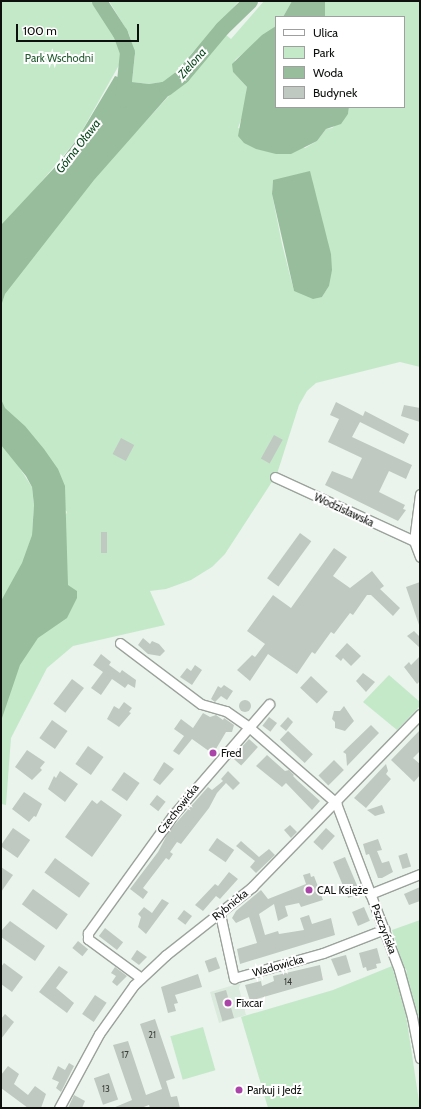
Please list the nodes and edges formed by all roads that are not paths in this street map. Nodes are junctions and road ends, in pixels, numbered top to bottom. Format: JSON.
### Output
{"nodes":[{"id":1,"x":275,"y":477,"type":"dead end"},
{"id":2,"x":420,"y":494,"type":"edge"},
{"id":3,"x":414,"y":541,"type":"junction"},
{"id":4,"x":420,"y":557,"type":"edge"},
{"id":5,"x":120,"y":643,"type":"dead end"},
{"id":6,"x":269,"y":704,"type":"dead end"},
{"id":7,"x":420,"y":714,"type":"edge"},
{"id":8,"x":249,"y":727,"type":"junction"},
{"id":9,"x":336,"y":803,"type":"junction"},
{"id":10,"x":420,"y":874,"type":"edge"},
{"id":11,"x":370,"y":894,"type":"junction"},
{"id":12,"x":220,"y":914,"type":"junction"},
{"id":13,"x":385,"y":929,"type":"junction"},
{"id":14,"x":140,"y":978,"type":"junction"},
{"id":15,"x":420,"y":1058,"type":"edge"},
{"id":16,"x":59,"y":1108,"type":"edge"}],
"edges":[{"from":1,"to":3,"type":"street","name":"Wodzisławska"},
{"from":2,"to":3,"type":"street"},
{"from":3,"to":4,"type":"street"},
{"from":5,"to":8,"type":"street"},
{"from":6,"to":8,"type":"street"},
{"from":7,"to":9,"type":"street","name":"Rybnicka"},
{"from":8,"to":9,"type":"street"},
{"from":8,"to":14,"type":"street","name":"Czechowicka"},
{"from":9,"to":11,"type":"street","name":"Pszczyńska"},
{"from":9,"to":12,"type":"street","name":"Rybnicka"},
{"from":10,"to":11,"type":"street"},
{"from":11,"to":13,"type":"street","name":"Pszczyńska"},
{"from":12,"to":13,"type":"street","name":"Wadowicka"},
{"from":12,"to":14,"type":"street","name":"Rybnicka"},
{"from":13,"to":15,"type":"street","name":"Pszczyńska"},
{"from":14,"to":16,"type":"street","name":"Rybnicka"}]}
